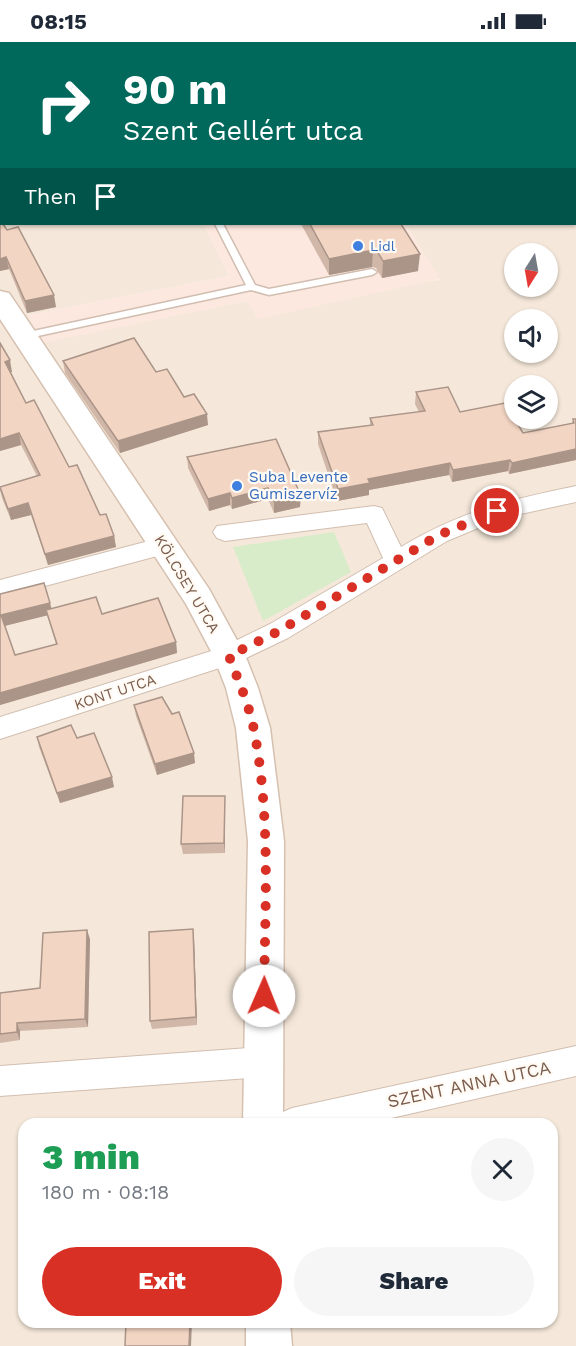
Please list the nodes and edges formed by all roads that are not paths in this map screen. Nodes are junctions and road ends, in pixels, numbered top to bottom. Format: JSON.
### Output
{"nodes":[{"id":1,"x":220,"y":225,"type":"edge"},
{"id":2,"x":372,"y":272,"type":"dead end"},
{"id":3,"x":251,"y":286,"type":"junction"},
{"id":4,"x":0,"y":299,"type":"edge"},
{"id":5,"x":24,"y":336,"type":"junction"},
{"id":6,"x":576,"y":494,"type":"edge"},
{"id":7,"x":225,"y":532,"type":"dead end"},
{"id":8,"x":164,"y":546,"type":"junction"},
{"id":9,"x":396,"y":561,"type":"junction"},
{"id":10,"x":0,"y":589,"type":"edge"},
{"id":11,"x":229,"y":656,"type":"junction"},
{"id":12,"x":0,"y":728,"type":"edge"},
{"id":13,"x":576,"y":1061,"type":"edge"},
{"id":14,"x":263,"y":1062,"type":"junction"},
{"id":15,"x":0,"y":1081,"type":"edge"},
{"id":16,"x":263,"y":1118,"type":"edge"},
{"id":17,"x":319,"y":1118,"type":"edge"},
{"id":18,"x":268,"y":1328,"type":"edge"},
{"id":19,"x":269,"y":1346,"type":"edge"}],
"edges":[{"from":1,"to":3,"type":"lane"},
{"from":2,"to":3,"type":"lane"},
{"from":3,"to":5,"type":"lane"},
{"from":4,"to":5,"type":"main road","name":"KÖLCSEY UTCA"},
{"from":5,"to":8,"type":"main road","name":"KÖLCSEY UTCA"},
{"from":6,"to":9,"type":"street","name":"KONT UTCA"},
{"from":7,"to":9,"type":"street"},
{"from":8,"to":10,"type":"street"},
{"from":8,"to":11,"type":"main road","name":"KÖLCSEY UTCA"},
{"from":9,"to":11,"type":"street","name":"KONT UTCA"},
{"from":11,"to":12,"type":"street","name":"KONT UTCA"},
{"from":11,"to":14,"type":"main road","name":"KÖLCSEY UTCA"},
{"from":13,"to":17,"type":"street","name":"SZENT ANNA UTCA"},
{"from":14,"to":15,"type":"street"},
{"from":14,"to":16,"type":"main road","name":"KÖLCSEY UTCA"},
{"from":18,"to":19,"type":"main road"}]}
